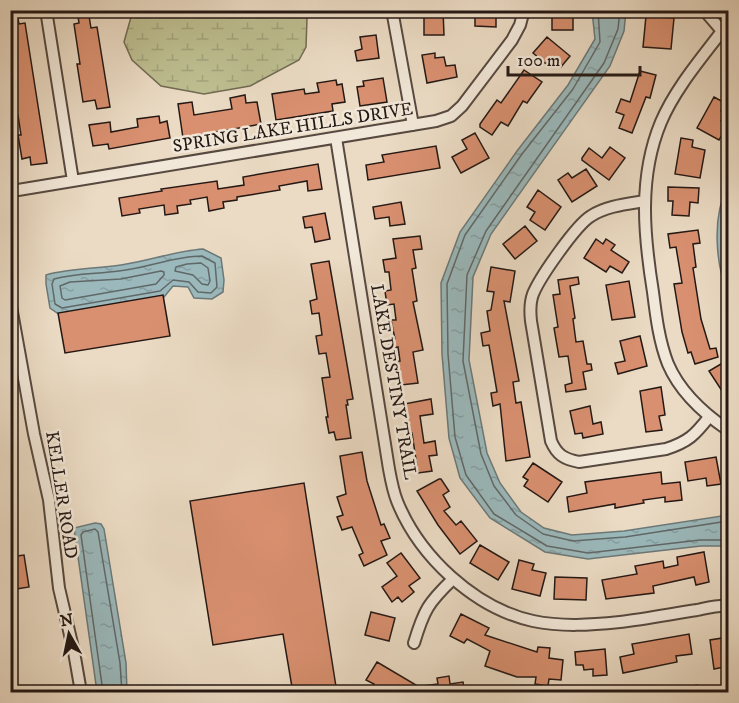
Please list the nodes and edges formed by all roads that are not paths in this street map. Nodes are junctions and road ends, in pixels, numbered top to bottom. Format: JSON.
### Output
{"nodes":[{"id":1,"x":46,"y":10,"type":"edge"},
{"id":2,"x":392,"y":10,"type":"edge"},
{"id":3,"x":524,"y":10,"type":"edge"},
{"id":4,"x":704,"y":10,"type":"edge"},
{"id":5,"x":725,"y":33,"type":"edge"},
{"id":6,"x":413,"y":125,"type":"junction"},
{"id":7,"x":336,"y":138,"type":"junction"},
{"id":8,"x":73,"y":181,"type":"junction"},
{"id":9,"x":12,"y":191,"type":"dead end"},
{"id":10,"x":645,"y":201,"type":"junction"},
{"id":11,"x":10,"y":302,"type":"edge"},
{"id":12,"x":709,"y":417,"type":"junction"},
{"id":13,"x":729,"y":430,"type":"edge"},
{"id":14,"x":453,"y":579,"type":"junction"},
{"id":15,"x":729,"y":606,"type":"edge"},
{"id":16,"x":414,"y":643,"type":"dead end"},
{"id":17,"x":81,"y":693,"type":"edge"}],
"edges":[{"from":1,"to":8,"type":"street"},
{"from":2,"to":6,"type":"street"},
{"from":3,"to":6,"type":"street","name":"SPRING LAKE HILLS DRIVE"},
{"from":4,"to":5,"type":"street"},
{"from":5,"to":10,"type":"street"},
{"from":6,"to":7,"type":"street","name":"SPRING LAKE HILLS DRIVE"},
{"from":7,"to":8,"type":"street","name":"SPRING LAKE HILLS DRIVE"},
{"from":7,"to":14,"type":"street","name":"LAKE DESTINY TRAIL"},
{"from":8,"to":9,"type":"street","name":"SPRING LAKE HILLS DRIVE"},
{"from":10,"to":12,"type":"street"},
{"from":10,"to":12,"type":"street"},
{"from":11,"to":17,"type":"street","name":"KELLER ROAD"},
{"from":12,"to":13,"type":"street"},
{"from":14,"to":15,"type":"street","name":"LAKE DESTINY TRAIL"},
{"from":14,"to":16,"type":"street"}]}
